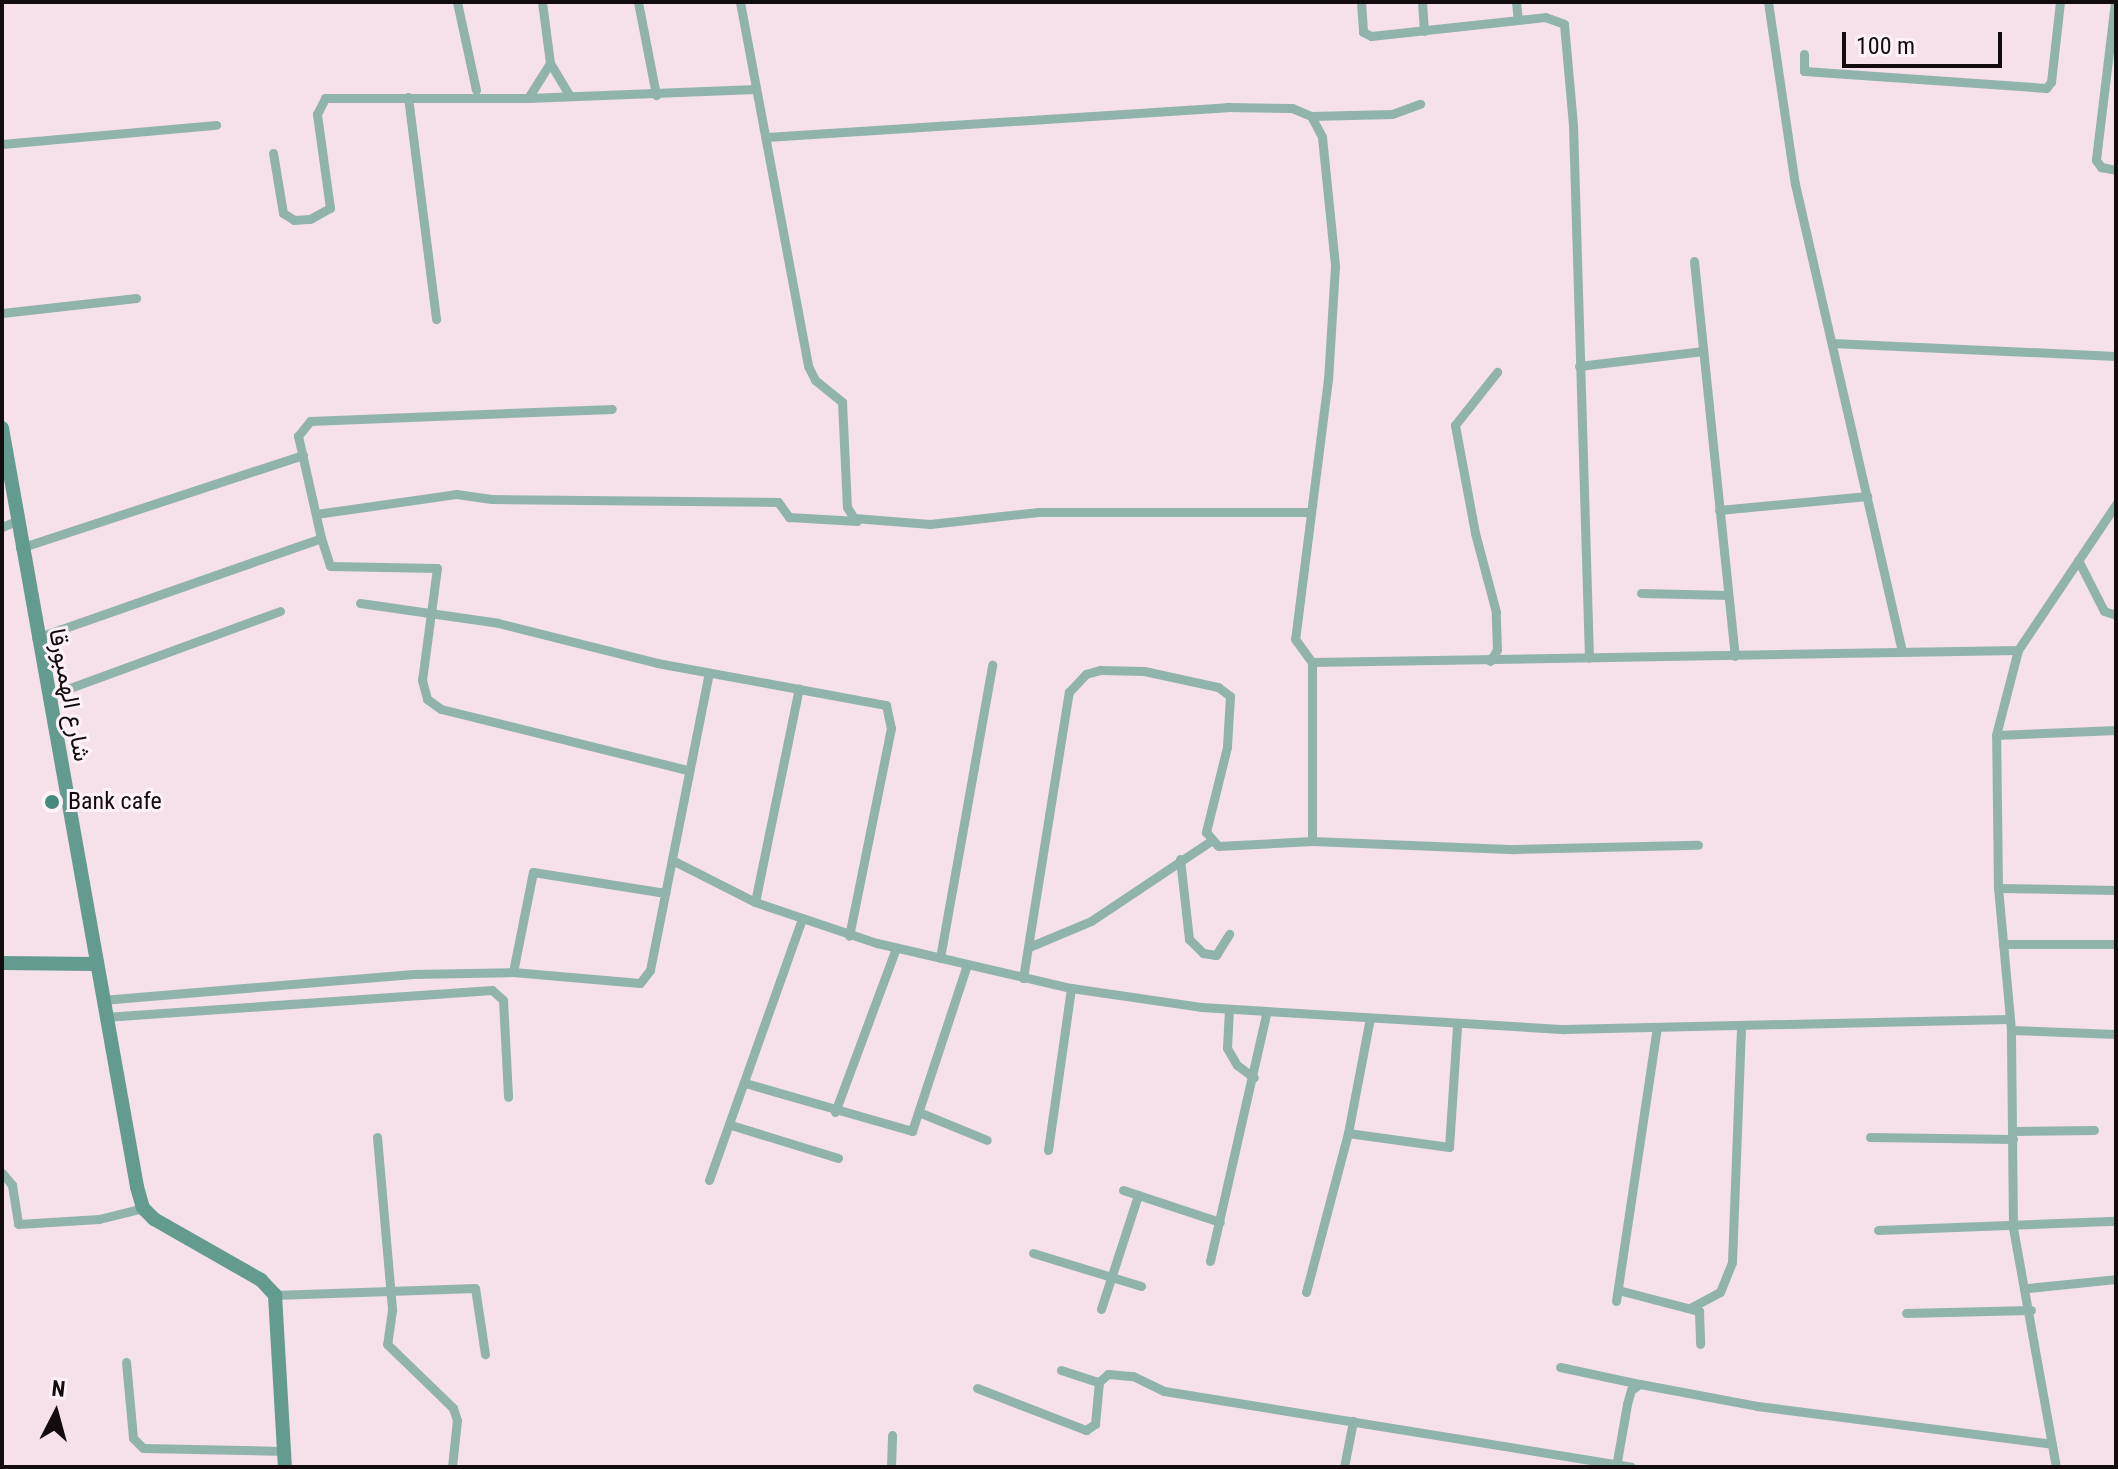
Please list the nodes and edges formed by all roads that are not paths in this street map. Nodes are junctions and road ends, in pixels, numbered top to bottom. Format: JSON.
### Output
{"nodes":[{"id":1,"x":457,"y":2,"type":"edge"},
{"id":2,"x":542,"y":2,"type":"edge"},
{"id":3,"x":638,"y":2,"type":"edge"},
{"id":4,"x":740,"y":2,"type":"edge"},
{"id":5,"x":1361,"y":2,"type":"edge"},
{"id":6,"x":1422,"y":2,"type":"edge"},
{"id":7,"x":1516,"y":2,"type":"edge"},
{"id":8,"x":1768,"y":2,"type":"edge"},
{"id":9,"x":2060,"y":2,"type":"edge"},
{"id":10,"x":2115,"y":2,"type":"edge"},
{"id":11,"x":1518,"y":20,"type":"junction"},
{"id":12,"x":1424,"y":31,"type":"junction"},
{"id":13,"x":1804,"y":54,"type":"dead end"},
{"id":14,"x":550,"y":63,"type":"junction"},
{"id":15,"x":755,"y":89,"type":"junction"},
{"id":16,"x":476,"y":90,"type":"dead end"},
{"id":17,"x":569,"y":95,"type":"junction"},
{"id":18,"x":656,"y":95,"type":"junction"},
{"id":19,"x":408,"y":97,"type":"junction"},
{"id":20,"x":528,"y":98,"type":"junction"},
{"id":21,"x":1420,"y":104,"type":"dead end"},
{"id":22,"x":1311,"y":116,"type":"junction"},
{"id":23,"x":216,"y":125,"type":"dead end"},
{"id":24,"x":767,"y":137,"type":"junction"},
{"id":25,"x":2,"y":144,"type":"edge"},
{"id":26,"x":273,"y":153,"type":"dead end"},
{"id":27,"x":2116,"y":170,"type":"edge"},
{"id":28,"x":1694,"y":261,"type":"dead end"},
{"id":29,"x":136,"y":298,"type":"dead end"},
{"id":30,"x":2,"y":313,"type":"edge"},
{"id":31,"x":436,"y":319,"type":"dead end"},
{"id":32,"x":1832,"y":343,"type":"junction"},
{"id":33,"x":1703,"y":351,"type":"junction"},
{"id":34,"x":2116,"y":356,"type":"edge"},
{"id":35,"x":1579,"y":366,"type":"junction"},
{"id":36,"x":1497,"y":372,"type":"dead end"},
{"id":37,"x":612,"y":409,"type":"dead end"},
{"id":38,"x":2,"y":428,"type":"edge"},
{"id":39,"x":303,"y":455,"type":"junction"},
{"id":40,"x":1867,"y":496,"type":"junction"},
{"id":41,"x":2116,"y":504,"type":"edge"},
{"id":42,"x":1719,"y":510,"type":"junction"},
{"id":43,"x":1309,"y":512,"type":"junction"},
{"id":44,"x":316,"y":514,"type":"junction"},
{"id":45,"x":861,"y":521,"type":"junction"},
{"id":46,"x":9,"y":524,"type":"edge"},
{"id":47,"x":321,"y":538,"type":"junction"},
{"id":48,"x":20,"y":548,"type":"junction"},
{"id":49,"x":2078,"y":560,"type":"junction"},
{"id":50,"x":1641,"y":593,"type":"dead end"},
{"id":51,"x":1728,"y":595,"type":"junction"},
{"id":52,"x":360,"y":603,"type":"dead end"},
{"id":53,"x":280,"y":611,"type":"dead end"},
{"id":54,"x":431,"y":611,"type":"junction"},
{"id":55,"x":2116,"y":615,"type":"edge"},
{"id":56,"x":36,"y":638,"type":"junction"},
{"id":57,"x":2018,"y":650,"type":"junction"},
{"id":58,"x":1902,"y":651,"type":"junction"},
{"id":59,"x":1735,"y":656,"type":"junction"},
{"id":60,"x":1589,"y":658,"type":"junction"},
{"id":61,"x":1490,"y":661,"type":"junction"},
{"id":62,"x":1312,"y":662,"type":"junction"},
{"id":63,"x":992,"y":665,"type":"dead end"},
{"id":64,"x":709,"y":673,"type":"junction"},
{"id":65,"x":799,"y":688,"type":"junction"},
{"id":66,"x":48,"y":696,"type":"junction"},
{"id":67,"x":2116,"y":730,"type":"edge"},
{"id":68,"x":1996,"y":735,"type":"junction"},
{"id":69,"x":688,"y":770,"type":"junction"},
{"id":70,"x":1211,"y":841,"type":"junction"},
{"id":71,"x":1312,"y":841,"type":"junction"},
{"id":72,"x":1698,"y":845,"type":"dead end"},
{"id":73,"x":1180,"y":859,"type":"junction"},
{"id":74,"x":672,"y":860,"type":"junction"},
{"id":75,"x":1998,"y":888,"type":"junction"},
{"id":76,"x":2116,"y":890,"type":"edge"},
{"id":77,"x":665,"y":893,"type":"junction"},
{"id":78,"x":755,"y":902,"type":"junction"},
{"id":79,"x":802,"y":919,"type":"junction"},
{"id":80,"x":1229,"y":934,"type":"dead end"},
{"id":81,"x":849,"y":936,"type":"junction"},
{"id":82,"x":2003,"y":944,"type":"junction"},
{"id":83,"x":2116,"y":944,"type":"edge"},
{"id":84,"x":1029,"y":947,"type":"junction"},
{"id":85,"x":896,"y":948,"type":"junction"},
{"id":86,"x":940,"y":958,"type":"junction"},
{"id":87,"x":2,"y":963,"type":"edge"},
{"id":88,"x":95,"y":964,"type":"junction"},
{"id":89,"x":967,"y":965,"type":"junction"},
{"id":90,"x":513,"y":972,"type":"junction"},
{"id":91,"x":1023,"y":978,"type":"junction"},
{"id":92,"x":1071,"y":988,"type":"junction"},
{"id":93,"x":102,"y":1000,"type":"junction"},
{"id":94,"x":1229,"y":1009,"type":"junction"},
{"id":95,"x":1267,"y":1011,"type":"junction"},
{"id":96,"x":105,"y":1017,"type":"junction"},
{"id":97,"x":1370,"y":1018,"type":"junction"},
{"id":98,"x":2008,"y":1019,"type":"junction"},
{"id":99,"x":1457,"y":1025,"type":"junction"},
{"id":100,"x":1741,"y":1027,"type":"junction"},
{"id":101,"x":1657,"y":1028,"type":"junction"},
{"id":102,"x":2011,"y":1030,"type":"junction"},
{"id":103,"x":2116,"y":1034,"type":"edge"},
{"id":104,"x":1254,"y":1078,"type":"junction"},
{"id":105,"x":745,"y":1083,"type":"junction"},
{"id":106,"x":508,"y":1097,"type":"dead end"},
{"id":107,"x":835,"y":1112,"type":"junction"},
{"id":108,"x":921,"y":1113,"type":"junction"},
{"id":109,"x":731,"y":1125,"type":"junction"},
{"id":110,"x":2094,"y":1130,"type":"dead end"},
{"id":111,"x":1348,"y":1133,"type":"junction"},
{"id":112,"x":2013,"y":1135,"type":"junction"},
{"id":113,"x":377,"y":1137,"type":"dead end"},
{"id":114,"x":1870,"y":1137,"type":"dead end"},
{"id":115,"x":987,"y":1140,"type":"dead end"},
{"id":116,"x":1048,"y":1150,"type":"dead end"},
{"id":117,"x":838,"y":1158,"type":"dead end"},
{"id":118,"x":2,"y":1173,"type":"edge"},
{"id":119,"x":709,"y":1180,"type":"dead end"},
{"id":120,"x":1123,"y":1190,"type":"dead end"},
{"id":121,"x":1138,"y":1195,"type":"junction"},
{"id":122,"x":143,"y":1208,"type":"junction"},
{"id":123,"x":2116,"y":1221,"type":"edge"},
{"id":124,"x":1220,"y":1222,"type":"junction"},
{"id":125,"x":2013,"y":1228,"type":"junction"},
{"id":126,"x":1878,"y":1230,"type":"dead end"},
{"id":127,"x":1033,"y":1253,"type":"dead end"},
{"id":128,"x":1210,"y":1261,"type":"dead end"},
{"id":129,"x":1111,"y":1278,"type":"junction"},
{"id":130,"x":2116,"y":1279,"type":"edge"},
{"id":131,"x":1141,"y":1286,"type":"dead end"},
{"id":132,"x":387,"y":1288,"type":"junction"},
{"id":133,"x":2028,"y":1288,"type":"junction"},
{"id":134,"x":1618,"y":1290,"type":"junction"},
{"id":135,"x":1306,"y":1292,"type":"dead end"},
{"id":136,"x":275,"y":1295,"type":"junction"},
{"id":137,"x":1616,"y":1301,"type":"dead end"},
{"id":138,"x":1690,"y":1308,"type":"junction"},
{"id":139,"x":1101,"y":1309,"type":"dead end"},
{"id":140,"x":2031,"y":1310,"type":"junction"},
{"id":141,"x":1906,"y":1313,"type":"dead end"},
{"id":142,"x":1700,"y":1344,"type":"dead end"},
{"id":143,"x":485,"y":1354,"type":"dead end"},
{"id":144,"x":126,"y":1362,"type":"dead end"},
{"id":145,"x":1560,"y":1367,"type":"dead end"},
{"id":146,"x":1061,"y":1370,"type":"dead end"},
{"id":147,"x":1099,"y":1382,"type":"junction"},
{"id":148,"x":1640,"y":1384,"type":"junction"},
{"id":149,"x":977,"y":1388,"type":"dead end"},
{"id":150,"x":1353,"y":1421,"type":"junction"},
{"id":151,"x":892,"y":1435,"type":"dead end"},
{"id":152,"x":2052,"y":1444,"type":"junction"},
{"id":153,"x":284,"y":1451,"type":"junction"},
{"id":154,"x":1617,"y":1461,"type":"junction"},
{"id":155,"x":285,"y":1467,"type":"edge"},
{"id":156,"x":452,"y":1467,"type":"edge"},
{"id":157,"x":891,"y":1467,"type":"edge"},
{"id":158,"x":1344,"y":1467,"type":"edge"},
{"id":159,"x":1631,"y":1467,"type":"edge"},
{"id":160,"x":2056,"y":1467,"type":"edge"}],
"edges":[{"from":1,"to":16,"type":"street"},
{"from":2,"to":14,"type":"street"},
{"from":3,"to":18,"type":"street"},
{"from":4,"to":15,"type":"street"},
{"from":5,"to":12,"type":"street"},
{"from":6,"to":12,"type":"street"},
{"from":7,"to":11,"type":"street"},
{"from":8,"to":32,"type":"street"},
{"from":9,"to":13,"type":"street"},
{"from":10,"to":27,"type":"street"},
{"from":11,"to":12,"type":"street"},
{"from":11,"to":35,"type":"street"},
{"from":14,"to":17,"type":"street"},
{"from":14,"to":20,"type":"street"},
{"from":15,"to":18,"type":"street"},
{"from":15,"to":24,"type":"street"},
{"from":17,"to":18,"type":"street"},
{"from":17,"to":20,"type":"street"},
{"from":19,"to":20,"type":"street"},
{"from":19,"to":26,"type":"street"},
{"from":19,"to":31,"type":"street"},
{"from":21,"to":22,"type":"street"},
{"from":22,"to":24,"type":"street"},
{"from":22,"to":43,"type":"street"},
{"from":23,"to":25,"type":"street"},
{"from":24,"to":45,"type":"street"},
{"from":28,"to":33,"type":"street"},
{"from":29,"to":30,"type":"street"},
{"from":32,"to":34,"type":"street"},
{"from":32,"to":40,"type":"street"},
{"from":33,"to":35,"type":"street"},
{"from":33,"to":42,"type":"street"},
{"from":35,"to":60,"type":"street"},
{"from":36,"to":61,"type":"street"},
{"from":37,"to":39,"type":"street"},
{"from":38,"to":46,"type":"street","name":"شارع الهمبورقا"},
{"from":39,"to":44,"type":"street"},
{"from":39,"to":48,"type":"street"},
{"from":40,"to":42,"type":"street"},
{"from":40,"to":58,"type":"street"},
{"from":41,"to":49,"type":"street"},
{"from":42,"to":51,"type":"street"},
{"from":43,"to":45,"type":"street"},
{"from":43,"to":62,"type":"street"},
{"from":44,"to":45,"type":"street"},
{"from":44,"to":47,"type":"street"},
{"from":46,"to":48,"type":"street","name":"شارع الهمبورقا"},
{"from":47,"to":54,"type":"street"},
{"from":47,"to":56,"type":"street"},
{"from":48,"to":56,"type":"street","name":"شارع الهمبورقا"},
{"from":49,"to":55,"type":"street"},
{"from":49,"to":57,"type":"street"},
{"from":50,"to":51,"type":"street"},
{"from":51,"to":59,"type":"street"},
{"from":52,"to":54,"type":"street"},
{"from":53,"to":66,"type":"street"},
{"from":54,"to":64,"type":"street"},
{"from":54,"to":69,"type":"street"},
{"from":56,"to":66,"type":"street","name":"شارع الهمبورقا"},
{"from":57,"to":58,"type":"street"},
{"from":57,"to":68,"type":"street"},
{"from":58,"to":59,"type":"street"},
{"from":59,"to":60,"type":"street"},
{"from":60,"to":61,"type":"street"},
{"from":61,"to":62,"type":"street"},
{"from":62,"to":71,"type":"street"},
{"from":63,"to":86,"type":"street"},
{"from":64,"to":65,"type":"street"},
{"from":64,"to":69,"type":"street"},
{"from":65,"to":78,"type":"street"},
{"from":65,"to":81,"type":"street"},
{"from":66,"to":88,"type":"street","name":"شارع الهمبورقا"},
{"from":67,"to":68,"type":"street"},
{"from":68,"to":75,"type":"street"},
{"from":69,"to":74,"type":"street"},
{"from":70,"to":71,"type":"street"},
{"from":70,"to":73,"type":"street"},
{"from":70,"to":84,"type":"street"},
{"from":71,"to":72,"type":"street"},
{"from":73,"to":80,"type":"street"},
{"from":73,"to":84,"type":"street"},
{"from":74,"to":77,"type":"street"},
{"from":74,"to":78,"type":"street"},
{"from":75,"to":76,"type":"street"},
{"from":75,"to":82,"type":"street"},
{"from":77,"to":90,"type":"street"},
{"from":77,"to":90,"type":"street"},
{"from":78,"to":79,"type":"street"},
{"from":79,"to":81,"type":"street"},
{"from":79,"to":105,"type":"street"},
{"from":81,"to":85,"type":"street"},
{"from":82,"to":83,"type":"street"},
{"from":82,"to":98,"type":"street"},
{"from":84,"to":91,"type":"street"},
{"from":85,"to":86,"type":"street"},
{"from":85,"to":107,"type":"street"},
{"from":86,"to":89,"type":"street"},
{"from":87,"to":88,"type":"street"},
{"from":88,"to":93,"type":"street","name":"شارع الهمبورقا"},
{"from":89,"to":91,"type":"street"},
{"from":89,"to":108,"type":"street"},
{"from":90,"to":93,"type":"street"},
{"from":91,"to":92,"type":"street"},
{"from":92,"to":94,"type":"street"},
{"from":92,"to":116,"type":"street"},
{"from":93,"to":96,"type":"street","name":"شارع الهمبورقا"},
{"from":94,"to":95,"type":"street"},
{"from":94,"to":104,"type":"street"},
{"from":95,"to":97,"type":"street"},
{"from":95,"to":104,"type":"street"},
{"from":96,"to":106,"type":"street"},
{"from":96,"to":122,"type":"street","name":"شارع الهمبورقا"},
{"from":97,"to":99,"type":"street"},
{"from":97,"to":111,"type":"street"},
{"from":98,"to":100,"type":"street"},
{"from":98,"to":102,"type":"street"},
{"from":99,"to":101,"type":"street"},
{"from":99,"to":111,"type":"street"},
{"from":100,"to":101,"type":"street"},
{"from":100,"to":138,"type":"street"},
{"from":101,"to":134,"type":"street"},
{"from":102,"to":103,"type":"street"},
{"from":102,"to":112,"type":"street"},
{"from":104,"to":124,"type":"street"},
{"from":105,"to":107,"type":"street"},
{"from":105,"to":109,"type":"street"},
{"from":107,"to":108,"type":"street"},
{"from":108,"to":115,"type":"street"},
{"from":109,"to":117,"type":"street"},
{"from":109,"to":119,"type":"street"},
{"from":110,"to":112,"type":"street"},
{"from":111,"to":135,"type":"street"},
{"from":112,"to":114,"type":"street"},
{"from":112,"to":125,"type":"street"},
{"from":113,"to":132,"type":"street"},
{"from":118,"to":122,"type":"street"},
{"from":120,"to":121,"type":"street"},
{"from":121,"to":124,"type":"street"},
{"from":121,"to":129,"type":"street"},
{"from":122,"to":136,"type":"street"},
{"from":123,"to":125,"type":"street"},
{"from":124,"to":128,"type":"street"},
{"from":125,"to":126,"type":"street"},
{"from":125,"to":133,"type":"street"},
{"from":127,"to":129,"type":"street"},
{"from":129,"to":131,"type":"street"},
{"from":129,"to":139,"type":"street"},
{"from":130,"to":133,"type":"street"},
{"from":132,"to":136,"type":"street"},
{"from":132,"to":143,"type":"street"},
{"from":132,"to":156,"type":"street"},
{"from":133,"to":140,"type":"street"},
{"from":134,"to":137,"type":"street"},
{"from":134,"to":138,"type":"street"},
{"from":136,"to":153,"type":"street"},
{"from":138,"to":142,"type":"street"},
{"from":140,"to":141,"type":"street"},
{"from":140,"to":152,"type":"street"},
{"from":144,"to":153,"type":"street"},
{"from":145,"to":148,"type":"street"},
{"from":146,"to":147,"type":"street"},
{"from":147,"to":149,"type":"street"},
{"from":147,"to":150,"type":"street"},
{"from":148,"to":152,"type":"street"},
{"from":148,"to":154,"type":"street"},
{"from":150,"to":154,"type":"street"},
{"from":150,"to":158,"type":"street"},
{"from":151,"to":157,"type":"street"},
{"from":152,"to":160,"type":"street"},
{"from":153,"to":155,"type":"street"},
{"from":154,"to":159,"type":"street"}]}
